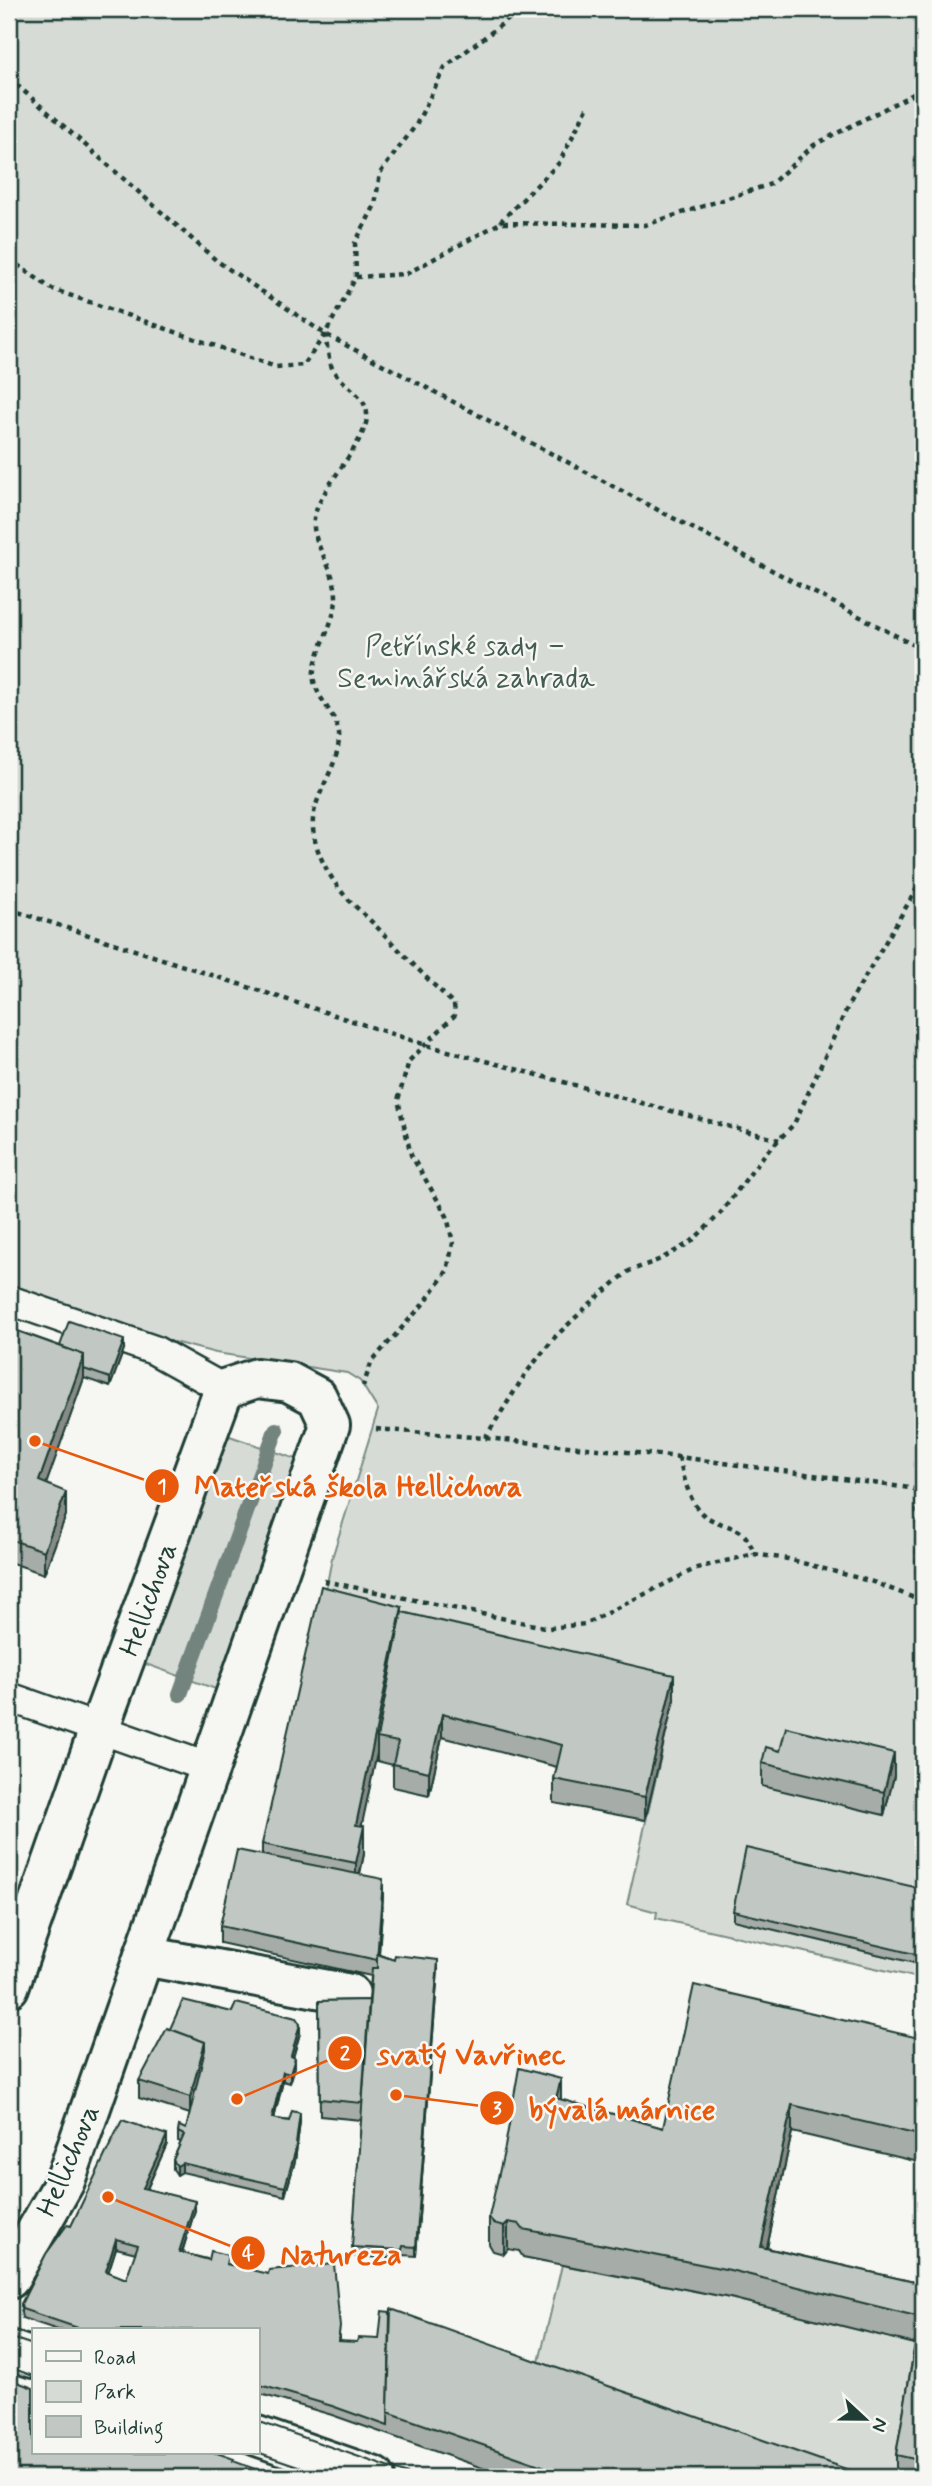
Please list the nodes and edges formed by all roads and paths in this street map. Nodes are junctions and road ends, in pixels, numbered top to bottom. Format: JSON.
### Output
{"nodes":[{"id":1,"x":522,"y":9,"type":"edge"},
{"id":2,"x":9,"y":78,"type":"edge"},
{"id":3,"x":923,"y":89,"type":"edge"},
{"id":4,"x":587,"y":108,"type":"dead end"},
{"id":5,"x":500,"y":222,"type":"junction"},
{"id":6,"x":9,"y":259,"type":"edge"},
{"id":7,"x":356,"y":277,"type":"junction"},
{"id":8,"x":325,"y":334,"type":"junction"},
{"id":9,"x":923,"y":650,"type":"edge"},
{"id":10,"x":923,"y":878,"type":"edge"},
{"id":11,"x":9,"y":909,"type":"edge"},
{"id":12,"x":426,"y":1045,"type":"junction"},
{"id":13,"x":779,"y":1140,"type":"junction"},
{"id":14,"x":9,"y":1300,"type":"edge"},
{"id":15,"x":224,"y":1389,"type":"junction"},
{"id":16,"x":361,"y":1391,"type":"dead end"},
{"id":17,"x":330,"y":1425,"type":"junction"},
{"id":18,"x":485,"y":1438,"type":"junction"},
{"id":19,"x":679,"y":1457,"type":"junction"},
{"id":20,"x":920,"y":1488,"type":"edge"},
{"id":21,"x":754,"y":1555,"type":"junction"},
{"id":22,"x":313,"y":1578,"type":"dead end"},
{"id":23,"x":920,"y":1601,"type":"edge"},
{"id":24,"x":9,"y":1697,"type":"edge"},
{"id":25,"x":99,"y":1729,"type":"junction"},
{"id":26,"x":210,"y":1768,"type":"junction"},
{"id":27,"x":144,"y":1956,"type":"junction"},
{"id":28,"x":9,"y":1987,"type":"edge"},
{"id":29,"x":350,"y":1994,"type":"dead end"},
{"id":30,"x":9,"y":2279,"type":"edge"},
{"id":31,"x":9,"y":2350,"type":"edge"},
{"id":32,"x":32,"y":2358,"type":"edge"},
{"id":33,"x":259,"y":2437,"type":"edge"},
{"id":34,"x":375,"y":2477,"type":"edge"}],
"edges":[{"from":1,"to":7,"type":"path"},
{"from":2,"to":8,"type":"path"},
{"from":3,"to":5,"type":"path"},
{"from":4,"to":5,"type":"path"},
{"from":5,"to":7,"type":"path"},
{"from":6,"to":8,"type":"path"},
{"from":7,"to":8,"type":"path"},
{"from":8,"to":9,"type":"path"},
{"from":8,"to":12,"type":"path"},
{"from":10,"to":13,"type":"path"},
{"from":11,"to":12,"type":"path"},
{"from":12,"to":13,"type":"path"},
{"from":12,"to":16,"type":"path"},
{"from":13,"to":18,"type":"path"},
{"from":14,"to":15,"type":"lane"},
{"from":15,"to":17,"type":"street"},
{"from":15,"to":25,"type":"street","name":"Hellichova"},
{"from":17,"to":18,"type":"path"},
{"from":17,"to":26,"type":"street","name":"Hellichova"},
{"from":18,"to":19,"type":"path"},
{"from":19,"to":20,"type":"path"},
{"from":19,"to":21,"type":"path"},
{"from":20,"to":23,"type":"path"},
{"from":21,"to":22,"type":"path"},
{"from":21,"to":23,"type":"path"},
{"from":24,"to":25,"type":"lane"},
{"from":25,"to":26,"type":"lane"},
{"from":25,"to":28,"type":"street","name":"Hellichova"},
{"from":26,"to":27,"type":"street","name":"Hellichova"},
{"from":27,"to":29,"type":"street"},
{"from":27,"to":30,"type":"street","name":"Hellichova"},
{"from":31,"to":32,"type":"street"},
{"from":33,"to":34,"type":"street"}]}
